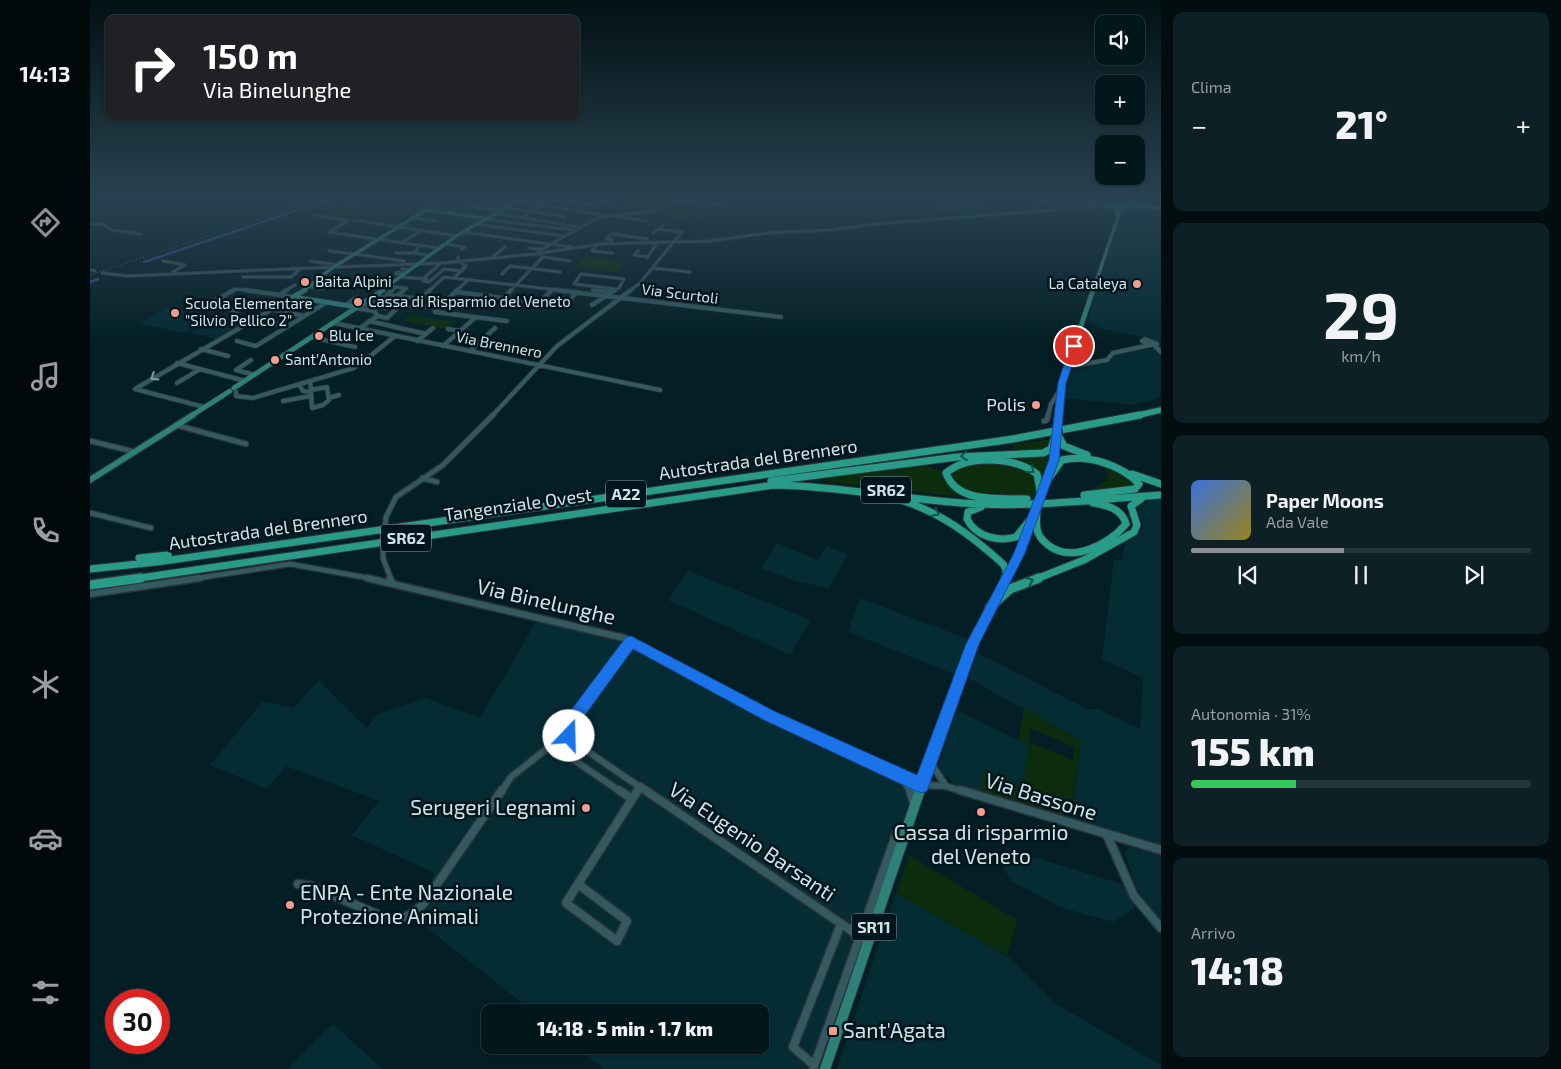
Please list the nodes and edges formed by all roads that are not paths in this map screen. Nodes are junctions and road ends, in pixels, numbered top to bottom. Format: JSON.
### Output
{"nodes":[{"id":1,"x":368,"y":246,"type":"edge"},
{"id":2,"x":420,"y":246,"type":"joint"},
{"id":3,"x":441,"y":246,"type":"edge"},
{"id":4,"x":464,"y":246,"type":"edge"},
{"id":5,"x":549,"y":246,"type":"edge"},
{"id":6,"x":565,"y":246,"type":"edge"},
{"id":7,"x":591,"y":246,"type":"edge"},
{"id":8,"x":597,"y":246,"type":"edge"},
{"id":9,"x":655,"y":246,"type":"edge"},
{"id":10,"x":670,"y":246,"type":"edge"},
{"id":11,"x":1107,"y":246,"type":"edge"},
{"id":12,"x":505,"y":247,"type":"dead end"},
{"id":13,"x":438,"y":248,"type":"junction"},
{"id":14,"x":529,"y":248,"type":"dead end"},
{"id":15,"x":575,"y":248,"type":"junction"},
{"id":16,"x":462,"y":249,"type":"dead end"},
{"id":17,"x":329,"y":250,"type":"dead end"},
{"id":18,"x":501,"y":250,"type":"junction"},
{"id":19,"x":582,"y":250,"type":"dead end"},
{"id":20,"x":638,"y":250,"type":"dead end"},
{"id":21,"x":511,"y":251,"type":"dead end"},
{"id":22,"x":396,"y":253,"type":"dead end"},
{"id":23,"x":414,"y":253,"type":"junction"},
{"id":24,"x":542,"y":253,"type":"junction"},
{"id":25,"x":613,"y":253,"type":"dead end"},
{"id":26,"x":354,"y":254,"type":"junction"},
{"id":27,"x":428,"y":255,"type":"junction"},
{"id":28,"x":458,"y":257,"type":"dead end"},
{"id":29,"x":491,"y":258,"type":"junction"},
{"id":30,"x":163,"y":261,"type":"dead end"},
{"id":31,"x":310,"y":261,"type":"dead end"},
{"id":32,"x":570,"y":261,"type":"dead end"},
{"id":33,"x":459,"y":262,"type":"junction"},
{"id":34,"x":442,"y":263,"type":"junction"},
{"id":35,"x":185,"y":264,"type":"junction"},
{"id":36,"x":408,"y":264,"type":"junction"},
{"id":37,"x":418,"y":264,"type":"junction"},
{"id":38,"x":189,"y":265,"type":"dead end"},
{"id":39,"x":335,"y":267,"type":"junction"},
{"id":40,"x":653,"y":268,"type":"junction"},
{"id":41,"x":260,"y":269,"type":"junction"},
{"id":42,"x":300,"y":269,"type":"junction"},
{"id":43,"x":402,"y":269,"type":"dead end"},
{"id":44,"x":532,"y":269,"type":"junction"},
{"id":45,"x":91,"y":270,"type":"edge"},
{"id":46,"x":274,"y":270,"type":"junction"},
{"id":47,"x":451,"y":270,"type":"junction"},
{"id":48,"x":96,"y":271,"type":"dead end"},
{"id":49,"x":462,"y":271,"type":"junction"},
{"id":50,"x":555,"y":271,"type":"junction"},
{"id":51,"x":172,"y":272,"type":"junction"},
{"id":52,"x":560,"y":272,"type":"dead end"},
{"id":53,"x":690,"y":272,"type":"dead end"},
{"id":54,"x":102,"y":273,"type":"dead end"},
{"id":55,"x":406,"y":274,"type":"junction"},
{"id":56,"x":502,"y":274,"type":"dead end"},
{"id":57,"x":244,"y":277,"type":"dead end"},
{"id":58,"x":550,"y":277,"type":"dead end"},
{"id":59,"x":454,"y":278,"type":"junction"},
{"id":60,"x":469,"y":279,"type":"junction"},
{"id":61,"x":423,"y":280,"type":"junction"},
{"id":62,"x":295,"y":285,"type":"dead end"},
{"id":63,"x":516,"y":285,"type":"junction"},
{"id":64,"x":389,"y":286,"type":"junction"},
{"id":65,"x":396,"y":287,"type":"junction"},
{"id":66,"x":310,"y":288,"type":"junction"},
{"id":67,"x":324,"y":289,"type":"dead end"},
{"id":68,"x":616,"y":289,"type":"junction"},
{"id":69,"x":552,"y":290,"type":"junction"},
{"id":70,"x":592,"y":290,"type":"dead end"},
{"id":71,"x":456,"y":292,"type":"junction"},
{"id":72,"x":576,"y":293,"type":"junction"},
{"id":73,"x":610,"y":293,"type":"junction"},
{"id":74,"x":279,"y":295,"type":"junction"},
{"id":75,"x":373,"y":296,"type":"junction"},
{"id":76,"x":397,"y":296,"type":"junction"},
{"id":77,"x":603,"y":296,"type":"junction"},
{"id":78,"x":293,"y":297,"type":"junction"},
{"id":79,"x":356,"y":298,"type":"dead end"},
{"id":80,"x":504,"y":298,"type":"junction"},
{"id":81,"x":622,"y":299,"type":"junction"},
{"id":82,"x":570,"y":300,"type":"dead end"},
{"id":83,"x":410,"y":301,"type":"dead end"},
{"id":84,"x":528,"y":301,"type":"dead end"},
{"id":85,"x":540,"y":301,"type":"dead end"},
{"id":86,"x":326,"y":302,"type":"junction"},
{"id":87,"x":364,"y":302,"type":"junction"},
{"id":88,"x":346,"y":305,"type":"junction"},
{"id":89,"x":592,"y":305,"type":"dead end"},
{"id":90,"x":356,"y":308,"type":"junction"},
{"id":91,"x":439,"y":308,"type":"junction"},
{"id":92,"x":271,"y":309,"type":"junction"},
{"id":93,"x":396,"y":309,"type":"dead end"},
{"id":94,"x":237,"y":311,"type":"dead end"},
{"id":95,"x":374,"y":311,"type":"junction"},
{"id":96,"x":305,"y":316,"type":"junction"},
{"id":97,"x":376,"y":317,"type":"dead end"},
{"id":98,"x":476,"y":317,"type":"junction"},
{"id":99,"x":781,"y":317,"type":"dead end"},
{"id":100,"x":254,"y":319,"type":"junction"},
{"id":101,"x":369,"y":321,"type":"junction"},
{"id":102,"x":507,"y":321,"type":"dead end"},
{"id":103,"x":334,"y":323,"type":"junction"},
{"id":104,"x":287,"y":327,"type":"junction"},
{"id":105,"x":360,"y":328,"type":"junction"},
{"id":106,"x":398,"y":328,"type":"junction"},
{"id":107,"x":433,"y":328,"type":"dead end"},
{"id":108,"x":495,"y":328,"type":"dead end"},
{"id":109,"x":448,"y":329,"type":"dead end"},
{"id":110,"x":460,"y":331,"type":"junction"},
{"id":111,"x":426,"y":334,"type":"junction"},
{"id":112,"x":389,"y":335,"type":"junction"},
{"id":113,"x":395,"y":336,"type":"junction"},
{"id":114,"x":312,"y":337,"type":"junction"},
{"id":115,"x":237,"y":341,"type":"dead end"},
{"id":116,"x":417,"y":341,"type":"junction"},
{"id":117,"x":1143,"y":345,"type":"junction"},
{"id":118,"x":1152,"y":345,"type":"junction"},
{"id":119,"x":443,"y":346,"type":"junction"},
{"id":120,"x":356,"y":347,"type":"dead end"},
{"id":121,"x":201,"y":349,"type":"junction"},
{"id":122,"x":470,"y":351,"type":"junction"},
{"id":123,"x":1161,"y":352,"type":"edge"},
{"id":124,"x":228,"y":356,"type":"dead end"},
{"id":125,"x":251,"y":360,"type":"dead end"},
{"id":126,"x":178,"y":363,"type":"junction"},
{"id":127,"x":539,"y":365,"type":"junction"},
{"id":128,"x":1067,"y":367,"type":"junction"},
{"id":129,"x":200,"y":369,"type":"junction"},
{"id":130,"x":255,"y":375,"type":"junction"},
{"id":131,"x":310,"y":381,"type":"junction"},
{"id":132,"x":244,"y":382,"type":"junction"},
{"id":133,"x":176,"y":383,"type":"dead end"},
{"id":134,"x":299,"y":384,"type":"junction"},
{"id":135,"x":1061,"y":388,"type":"junction"},
{"id":136,"x":234,"y":390,"type":"junction"},
{"id":137,"x":660,"y":390,"type":"dead end"},
{"id":138,"x":311,"y":393,"type":"junction"},
{"id":139,"x":339,"y":395,"type":"dead end"},
{"id":140,"x":329,"y":398,"type":"junction"},
{"id":141,"x":283,"y":401,"type":"dead end"},
{"id":142,"x":204,"y":407,"type":"junction"},
{"id":143,"x":1161,"y":408,"type":"edge"},
{"id":144,"x":1044,"y":421,"type":"dead end"},
{"id":145,"x":176,"y":425,"type":"junction"},
{"id":146,"x":1057,"y":435,"type":"junction"},
{"id":147,"x":90,"y":441,"type":"edge"},
{"id":148,"x":246,"y":444,"type":"dead end"},
{"id":149,"x":135,"y":452,"type":"junction"},
{"id":150,"x":422,"y":478,"type":"junction"},
{"id":151,"x":90,"y":480,"type":"edge"},
{"id":152,"x":1047,"y":481,"type":"junction"},
{"id":153,"x":437,"y":482,"type":"dead end"},
{"id":154,"x":762,"y":482,"type":"junction"},
{"id":155,"x":1161,"y":484,"type":"edge"},
{"id":156,"x":856,"y":490,"type":"junction"},
{"id":157,"x":1161,"y":491,"type":"edge"},
{"id":158,"x":1161,"y":496,"type":"edge"},
{"id":159,"x":1040,"y":497,"type":"junction"},
{"id":160,"x":1057,"y":498,"type":"junction"},
{"id":161,"x":1018,"y":504,"type":"junction"},
{"id":162,"x":90,"y":513,"type":"edge"},
{"id":163,"x":1035,"y":517,"type":"junction"},
{"id":164,"x":150,"y":528,"type":"dead end"},
{"id":165,"x":90,"y":564,"type":"edge"},
{"id":166,"x":90,"y":569,"type":"edge"},
{"id":167,"x":1006,"y":580,"type":"junction"},
{"id":168,"x":392,"y":582,"type":"junction"},
{"id":169,"x":90,"y":583,"type":"edge"},
{"id":170,"x":90,"y":594,"type":"edge"},
{"id":171,"x":990,"y":607,"type":"junction"},
{"id":172,"x":631,"y":641,"type":"junction"},
{"id":173,"x":568,"y":732,"type":"junction"},
{"id":174,"x":552,"y":744,"type":"junction"},
{"id":175,"x":930,"y":762,"type":"junction"},
{"id":176,"x":901,"y":777,"type":"junction"},
{"id":177,"x":922,"y":785,"type":"junction"},
{"id":178,"x":641,"y":786,"type":"junction"},
{"id":179,"x":946,"y":786,"type":"junction"},
{"id":180,"x":632,"y":799,"type":"junction"},
{"id":181,"x":915,"y":806,"type":"junction"},
{"id":182,"x":1107,"y":835,"type":"junction"},
{"id":183,"x":1161,"y":850,"type":"edge"},
{"id":184,"x":298,"y":884,"type":"dead end"},
{"id":185,"x":578,"y":884,"type":"junction"},
{"id":186,"x":841,"y":924,"type":"junction"},
{"id":187,"x":1161,"y":928,"type":"edge"},
{"id":188,"x":864,"y":940,"type":"junction"},
{"id":189,"x":814,"y":1067,"type":"edge"},
{"id":190,"x":825,"y":1069,"type":"edge"}],
"edges":[{"from":1,"to":26,"type":"main road"},
{"from":2,"to":13,"type":"street"},
{"from":2,"to":23,"type":"street"},
{"from":3,"to":13,"type":"main road"},
{"from":4,"to":16,"type":"street"},
{"from":5,"to":24,"type":"street"},
{"from":6,"to":15,"type":"street"},
{"from":7,"to":15,"type":"street"},
{"from":8,"to":25,"type":"street"},
{"from":9,"to":20,"type":"street"},
{"from":10,"to":40,"type":"street"},
{"from":11,"to":128,"type":"main road"},
{"from":12,"to":18,"type":"street"},
{"from":13,"to":27,"type":"main road"},
{"from":14,"to":24,"type":"street"},
{"from":15,"to":19,"type":"street"},
{"from":15,"to":24,"type":"street"},
{"from":17,"to":26,"type":"street"},
{"from":18,"to":21,"type":"street"},
{"from":18,"to":29,"type":"street"},
{"from":22,"to":23,"type":"street"},
{"from":23,"to":27,"type":"street"},
{"from":24,"to":29,"type":"street"},
{"from":24,"to":32,"type":"street"},
{"from":24,"to":44,"type":"street"},
{"from":26,"to":36,"type":"street"},
{"from":26,"to":39,"type":"main road"},
{"from":27,"to":37,"type":"main road"},
{"from":28,"to":33,"type":"street"},
{"from":29,"to":33,"type":"street"},
{"from":30,"to":35,"type":"street"},
{"from":31,"to":39,"type":"street"},
{"from":33,"to":34,"type":"street"},
{"from":33,"to":47,"type":"street"},
{"from":33,"to":49,"type":"street"},
{"from":34,"to":37,"type":"street"},
{"from":34,"to":61,"type":"street"},
{"from":35,"to":38,"type":"street"},
{"from":35,"to":51,"type":"street"},
{"from":36,"to":37,"type":"street"},
{"from":36,"to":39,"type":"street"},
{"from":37,"to":55,"type":"main road"},
{"from":39,"to":42,"type":"street"},
{"from":39,"to":66,"type":"main road"},
{"from":40,"to":53,"type":"street"},
{"from":40,"to":81,"type":"street"},
{"from":41,"to":46,"type":"street"},
{"from":41,"to":46,"type":"street"},
{"from":41,"to":51,"type":"street"},
{"from":42,"to":46,"type":"street"},
{"from":42,"to":57,"type":"street"},
{"from":43,"to":55,"type":"street"},
{"from":44,"to":50,"type":"street"},
{"from":44,"to":56,"type":"street"},
{"from":44,"to":63,"type":"street"},
{"from":45,"to":48,"type":"street"},
{"from":47,"to":49,"type":"street"},
{"from":47,"to":61,"type":"street"},
{"from":49,"to":59,"type":"street"},
{"from":50,"to":52,"type":"street"},
{"from":50,"to":58,"type":"street"},
{"from":51,"to":54,"type":"street"},
{"from":55,"to":61,"type":"street"},
{"from":55,"to":64,"type":"main road"},
{"from":59,"to":60,"type":"street","name":"Via Scurtoli"},
{"from":59,"to":76,"type":"street"},
{"from":60,"to":63,"type":"street","name":"Via Scurtoli"},
{"from":60,"to":71,"type":"street"},
{"from":62,"to":74,"type":"street"},
{"from":63,"to":69,"type":"street","name":"Via Scurtoli"},
{"from":63,"to":80,"type":"street"},
{"from":64,"to":65,"type":"street"},
{"from":64,"to":75,"type":"main road"},
{"from":65,"to":76,"type":"street"},
{"from":65,"to":76,"type":"street"},
{"from":66,"to":67,"type":"street"},
{"from":66,"to":78,"type":"main road"},
{"from":68,"to":68,"type":"street"},
{"from":68,"to":73,"type":"street"},
{"from":69,"to":72,"type":"street","name":"Via Scurtoli"},
{"from":69,"to":85,"type":"street"},
{"from":70,"to":73,"type":"street"},
{"from":71,"to":80,"type":"street"},
{"from":71,"to":91,"type":"street"},
{"from":72,"to":77,"type":"street","name":"Via Scurtoli"},
{"from":72,"to":82,"type":"street"},
{"from":73,"to":77,"type":"street"},
{"from":74,"to":78,"type":"street"},
{"from":74,"to":94,"type":"street"},
{"from":75,"to":83,"type":"street"},
{"from":75,"to":87,"type":"main road"},
{"from":77,"to":81,"type":"street","name":"Via Scurtoli"},
{"from":77,"to":89,"type":"street"},
{"from":78,"to":86,"type":"main road"},
{"from":78,"to":92,"type":"street"},
{"from":79,"to":88,"type":"street"},
{"from":80,"to":84,"type":"street"},
{"from":81,"to":99,"type":"street","name":"Via Scurtoli"},
{"from":81,"to":127,"type":"street"},
{"from":86,"to":88,"type":"main road"},
{"from":86,"to":96,"type":"street"},
{"from":87,"to":90,"type":"main road"},
{"from":87,"to":91,"type":"street"},
{"from":87,"to":95,"type":"street"},
{"from":88,"to":90,"type":"main road"},
{"from":90,"to":95,"type":"street"},
{"from":90,"to":103,"type":"main road"},
{"from":91,"to":98,"type":"street"},
{"from":92,"to":96,"type":"street"},
{"from":92,"to":100,"type":"street"},
{"from":93,"to":95,"type":"street"},
{"from":96,"to":104,"type":"street"},
{"from":97,"to":101,"type":"street"},
{"from":98,"to":102,"type":"street"},
{"from":98,"to":110,"type":"street"},
{"from":100,"to":104,"type":"street"},
{"from":100,"to":121,"type":"street"},
{"from":101,"to":105,"type":"street"},
{"from":101,"to":106,"type":"street"},
{"from":103,"to":105,"type":"street","name":"Via Brennero"},
{"from":103,"to":114,"type":"main road"},
{"from":104,"to":115,"type":"street"},
{"from":105,"to":112,"type":"street","name":"Via Brennero"},
{"from":106,"to":111,"type":"street"},
{"from":106,"to":112,"type":"street"},
{"from":107,"to":111,"type":"street"},
{"from":108,"to":122,"type":"street"},
{"from":109,"to":110,"type":"street"},
{"from":110,"to":119,"type":"street"},
{"from":111,"to":116,"type":"street"},
{"from":112,"to":113,"type":"street","name":"Via Brennero"},
{"from":113,"to":116,"type":"street","name":"Via Brennero"},
{"from":113,"to":131,"type":"street"},
{"from":114,"to":120,"type":"street"},
{"from":114,"to":130,"type":"main road"},
{"from":116,"to":119,"type":"street","name":"Via Brennero"},
{"from":117,"to":118,"type":"street"},
{"from":117,"to":118,"type":"street"},
{"from":117,"to":128,"type":"street"},
{"from":118,"to":123,"type":"street"},
{"from":119,"to":122,"type":"street","name":"Via Brennero"},
{"from":121,"to":124,"type":"street"},
{"from":121,"to":126,"type":"street"},
{"from":122,"to":127,"type":"street","name":"Via Brennero"},
{"from":125,"to":130,"type":"street"},
{"from":126,"to":129,"type":"street"},
{"from":126,"to":142,"type":"street","one_way":true},
{"from":127,"to":137,"type":"street","name":"Via Brennero"},
{"from":127,"to":150,"type":"street"},
{"from":128,"to":135,"type":"main road"},
{"from":129,"to":132,"type":"street"},
{"from":129,"to":133,"type":"street"},
{"from":130,"to":132,"type":"main road"},
{"from":131,"to":134,"type":"street"},
{"from":131,"to":138,"type":"street"},
{"from":132,"to":136,"type":"main road"},
{"from":134,"to":136,"type":"street"},
{"from":134,"to":138,"type":"street"},
{"from":135,"to":144,"type":"street"},
{"from":135,"to":146,"type":"main road"},
{"from":136,"to":142,"type":"main road"},
{"from":138,"to":140,"type":"street"},
{"from":138,"to":140,"type":"street"},
{"from":138,"to":141,"type":"street"},
{"from":139,"to":140,"type":"street"},
{"from":142,"to":145,"type":"main road"},
{"from":143,"to":165,"type":"highway","name":"Autostrada del Brennero","number":"A22"},
{"from":143,"to":166,"type":"highway","name":"Autostrada del Brennero","number":"A22"},
{"from":145,"to":148,"type":"street"},
{"from":145,"to":149,"type":"main road"},
{"from":146,"to":152,"type":"main road"},
{"from":146,"to":154,"type":"highway","one_way":true},
{"from":146,"to":155,"type":"highway"},
{"from":147,"to":149,"type":"street"},
{"from":149,"to":151,"type":"main road"},
{"from":150,"to":153,"type":"street"},
{"from":150,"to":168,"type":"street","bridge":true},
{"from":152,"to":159,"type":"main road"},
{"from":152,"to":160,"type":"highway"},
{"from":154,"to":159,"type":"highway","name":"Tangenziale Ovest","number":"SR62"},
{"from":154,"to":169,"type":"highway","name":"Tangenziale Ovest","number":"SR62"},
{"from":156,"to":161,"type":"highway","name":"Tangenziale Ovest","number":"SR62"},
{"from":156,"to":167,"type":"highway","one_way":true},
{"from":156,"to":169,"type":"highway","name":"Tangenziale Ovest","number":"SR62"},
{"from":157,"to":160,"type":"highway","name":"Tangenziale Ovest","number":"SR62"},
{"from":158,"to":159,"type":"highway","name":"Tangenziale Ovest","number":"SR62"},
{"from":171,"to":158,"type":"highway","one_way":true},
{"from":159,"to":159,"type":"highway","one_way":true},
{"from":159,"to":160,"type":"highway","name":"Tangenziale Ovest","number":"SR62"},
{"from":159,"to":161,"type":"highway","name":"Tangenziale Ovest","number":"SR62"},
{"from":159,"to":163,"type":"highway"},
{"from":159,"to":163,"type":"highway"},
{"from":161,"to":163,"type":"highway"},
{"from":162,"to":164,"type":"street"},
{"from":163,"to":167,"type":"main road","number":"SR11"},
{"from":167,"to":171,"type":"main road","number":"SR11"},
{"from":168,"to":170,"type":"street","name":"Via Binelunghe"},
{"from":168,"to":172,"type":"street","name":"Via Binelunghe"},
{"from":171,"to":175,"type":"main road","number":"SR11"},
{"from":172,"to":173,"type":"street"},
{"from":172,"to":176,"type":"street","name":"Via Binelunghe"},
{"from":173,"to":174,"type":"street"},
{"from":173,"to":178,"type":"street","name":"Via Eugenio Barsanti"},
{"from":174,"to":180,"type":"street"},
{"from":174,"to":184,"type":"street"},
{"from":175,"to":177,"type":"main road","number":"SR11"},
{"from":175,"to":179,"type":"street"},
{"from":176,"to":177,"type":"street","name":"Via Binelunghe"},
{"from":176,"to":181,"type":"street"},
{"from":177,"to":179,"type":"street","name":"Via Bassone"},
{"from":177,"to":181,"type":"main road","number":"SR11"},
{"from":178,"to":180,"type":"street","name":"Via Eugenio Barsanti"},
{"from":178,"to":186,"type":"street","name":"Via Eugenio Barsanti"},
{"from":179,"to":182,"type":"street","name":"Via Bassone"},
{"from":180,"to":185,"type":"street","name":"Via Eugenio Barsanti"},
{"from":181,"to":188,"type":"main road","number":"SR11"},
{"from":182,"to":183,"type":"street"},
{"from":182,"to":187,"type":"street","name":"Via Bassone"},
{"from":185,"to":185,"type":"street","name":"Via Eugenio Barsanti"},
{"from":186,"to":188,"type":"street","name":"Via Eugenio Barsanti"},
{"from":186,"to":189,"type":"street"},
{"from":188,"to":189,"type":"street"},
{"from":188,"to":190,"type":"main road","number":"SR11"}]}
